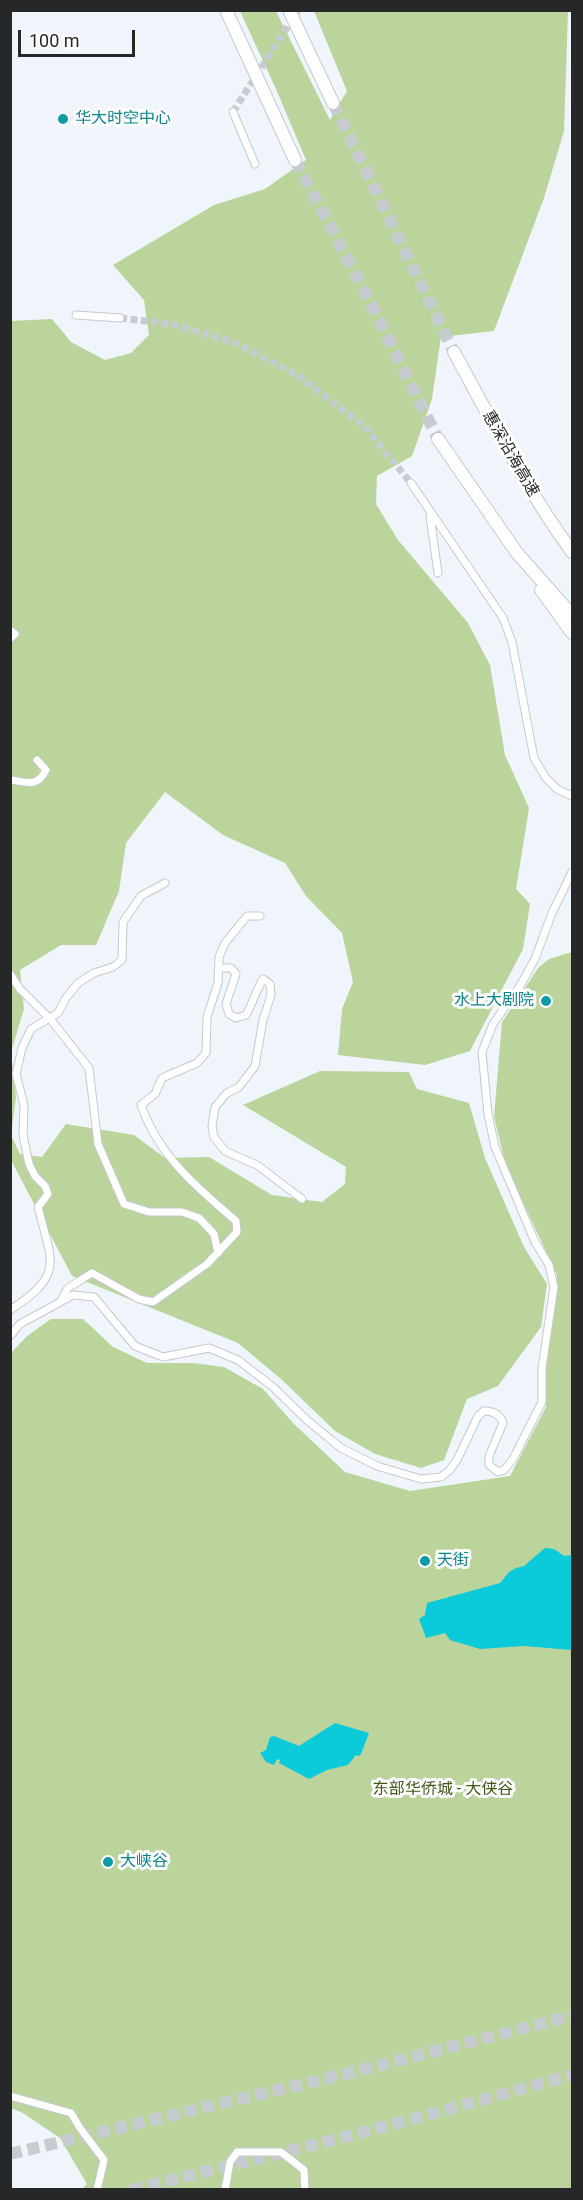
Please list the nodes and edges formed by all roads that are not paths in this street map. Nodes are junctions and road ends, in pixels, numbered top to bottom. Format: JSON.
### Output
{"nodes":[{"id":1,"x":226,"y":10,"type":"edge"},
{"id":2,"x":289,"y":10,"type":"edge"},
{"id":3,"x":333,"y":104,"type":"tunnel mouth"},
{"id":4,"x":233,"y":112,"type":"dead end"},
{"id":5,"x":295,"y":160,"type":"tunnel mouth"},
{"id":6,"x":255,"y":164,"type":"dead end"},
{"id":7,"x":76,"y":315,"type":"dead end"},
{"id":8,"x":120,"y":318,"type":"tunnel mouth"},
{"id":9,"x":454,"y":352,"type":"tunnel mouth"},
{"id":10,"x":438,"y":439,"type":"tunnel mouth"},
{"id":11,"x":411,"y":483,"type":"tunnel mouth"},
{"id":12,"x":429,"y":510,"type":"junction"},
{"id":13,"x":552,"y":524,"type":"junction"},
{"id":14,"x":573,"y":546,"type":"edge"},
{"id":15,"x":573,"y":552,"type":"edge"},
{"id":16,"x":517,"y":554,"type":"junction"},
{"id":17,"x":438,"y":573,"type":"dead end"},
{"id":18,"x":573,"y":615,"type":"edge"},
{"id":19,"x":10,"y":630,"type":"edge"},
{"id":20,"x":573,"y":633,"type":"edge"},
{"id":21,"x":10,"y":639,"type":"edge"},
{"id":22,"x":37,"y":760,"type":"dead end"},
{"id":23,"x":10,"y":780,"type":"edge"},
{"id":24,"x":573,"y":796,"type":"edge"},
{"id":25,"x":573,"y":872,"type":"edge"},
{"id":26,"x":165,"y":883,"type":"dead end"},
{"id":27,"x":260,"y":915,"type":"dead end"},
{"id":28,"x":219,"y":968,"type":"junction"},
{"id":29,"x":10,"y":974,"type":"edge"},
{"id":30,"x":49,"y":1018,"type":"junction"},
{"id":31,"x":302,"y":1199,"type":"dead end"},
{"id":32,"x":218,"y":1253,"type":"junction"},
{"id":33,"x":60,"y":1302,"type":"junction"},
{"id":34,"x":10,"y":1310,"type":"edge"},
{"id":35,"x":10,"y":1336,"type":"edge"},
{"id":36,"x":10,"y":2096,"type":"edge"},
{"id":37,"x":97,"y":2190,"type":"edge"},
{"id":38,"x":225,"y":2190,"type":"edge"},
{"id":39,"x":305,"y":2190,"type":"edge"}],
"edges":[{"from":1,"to":5,"type":"highway"},
{"from":2,"to":3,"type":"highway"},
{"from":4,"to":6,"type":"street"},
{"from":7,"to":8,"type":"street"},
{"from":9,"to":13,"type":"highway","name":"惠深沿海高速"},
{"from":10,"to":16,"type":"highway"},
{"from":11,"to":12,"type":"street"},
{"from":12,"to":17,"type":"street"},
{"from":12,"to":24,"type":"street"},
{"from":13,"to":14,"type":"highway"},
{"from":13,"to":15,"type":"highway","name":"惠深沿海高速"},
{"from":16,"to":18,"type":"highway"},
{"from":16,"to":20,"type":"highway"},
{"from":19,"to":21,"type":"street"},
{"from":22,"to":23,"type":"street"},
{"from":25,"to":33,"type":"street"},
{"from":26,"to":30,"type":"street"},
{"from":27,"to":28,"type":"street"},
{"from":28,"to":31,"type":"street"},
{"from":28,"to":32,"type":"street"},
{"from":29,"to":30,"type":"street"},
{"from":30,"to":32,"type":"street"},
{"from":30,"to":34,"type":"street"},
{"from":32,"to":33,"type":"street"},
{"from":33,"to":35,"type":"street"},
{"from":36,"to":37,"type":"street"},
{"from":38,"to":39,"type":"street"}]}
